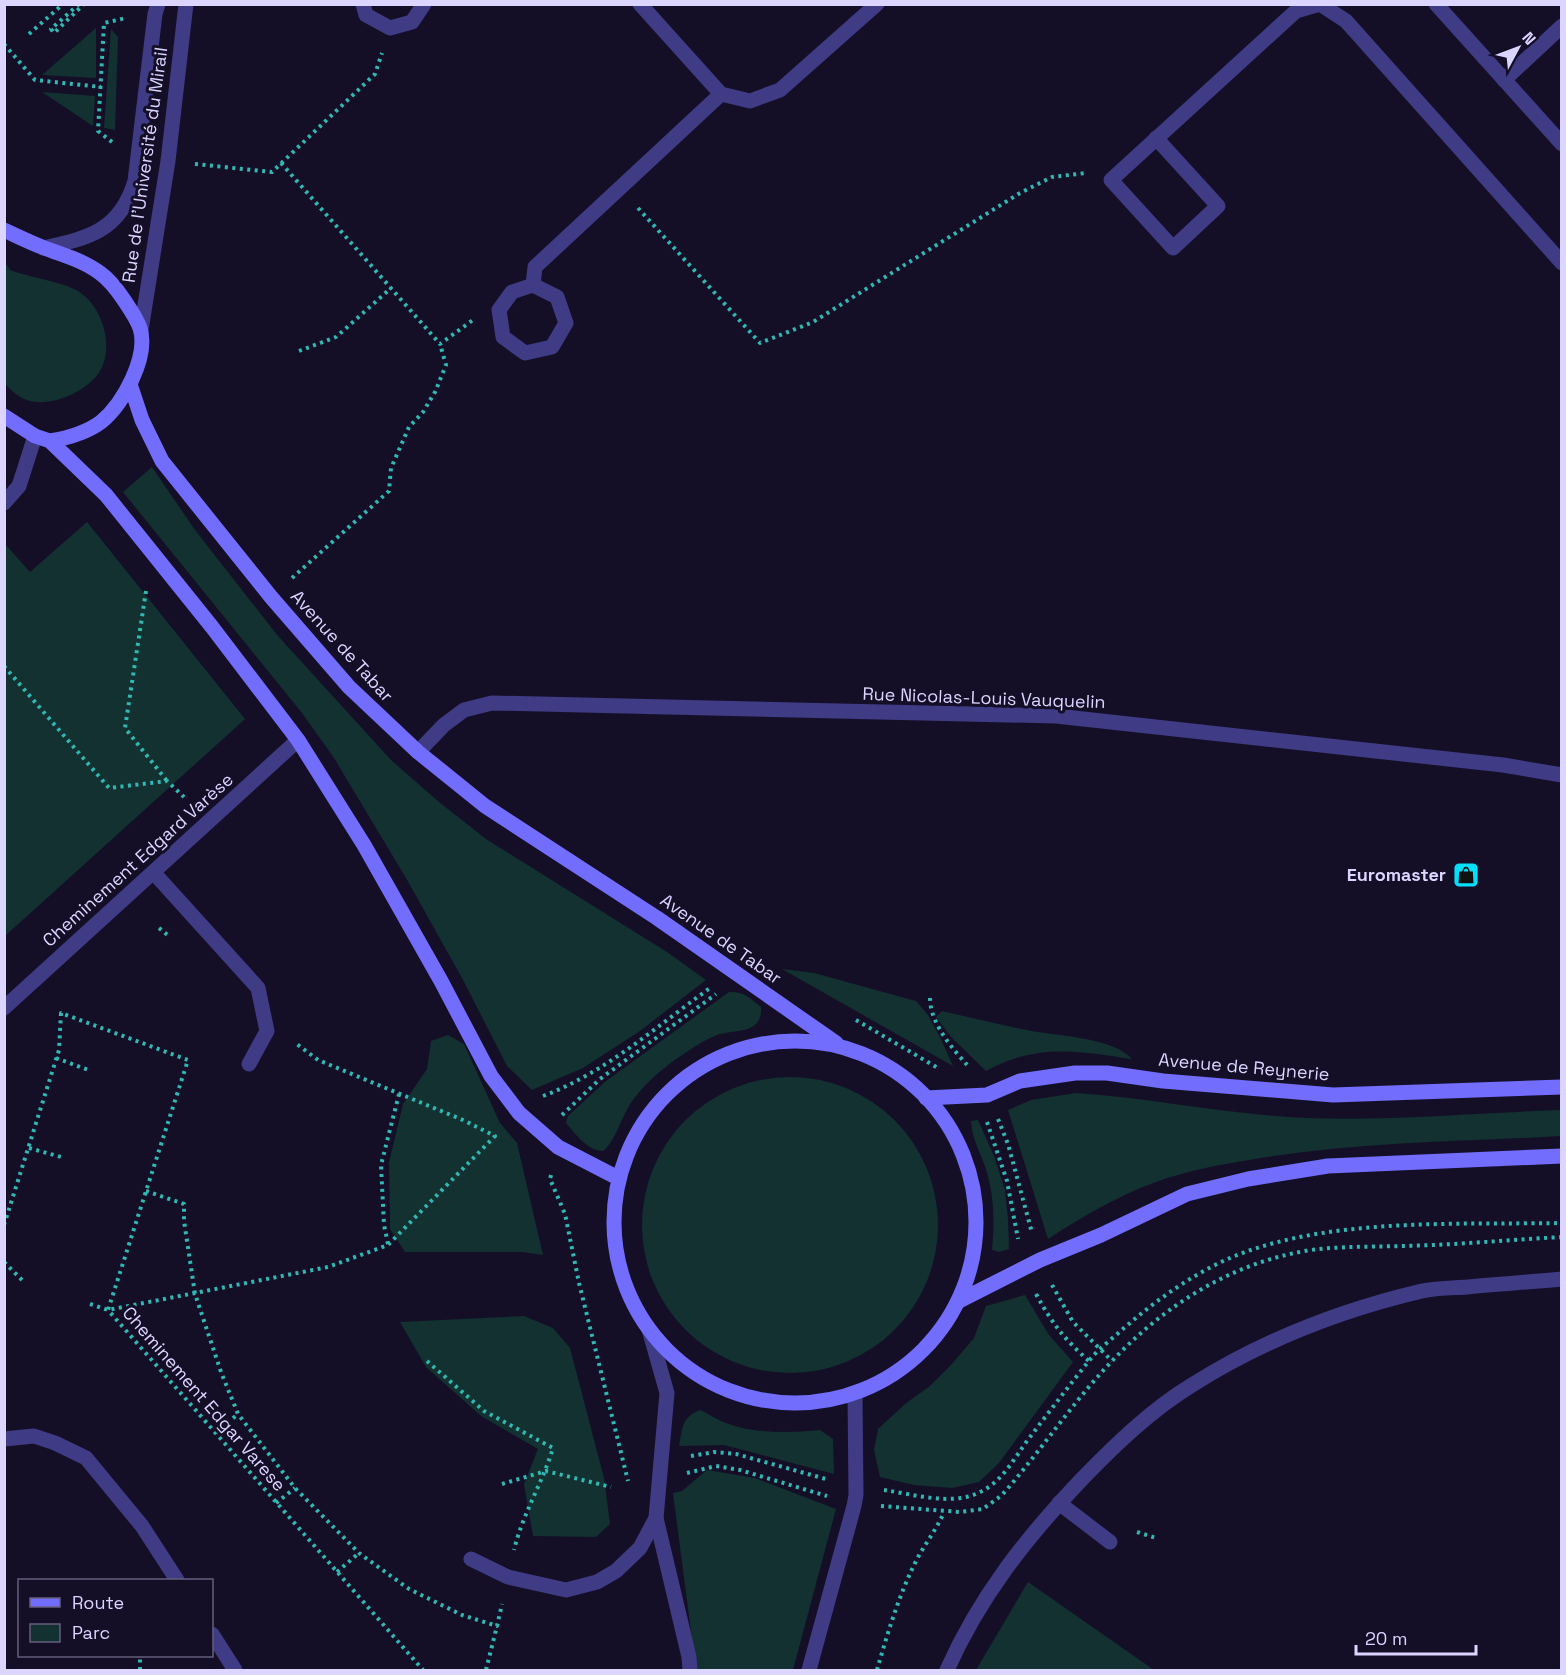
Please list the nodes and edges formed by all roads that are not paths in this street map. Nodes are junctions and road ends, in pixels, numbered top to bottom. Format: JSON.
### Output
{"nodes":[{"id":1,"x":158,"y":4,"type":"edge"},
{"id":2,"x":186,"y":4,"type":"edge"},
{"id":3,"x":363,"y":4,"type":"edge"},
{"id":4,"x":424,"y":4,"type":"edge"},
{"id":5,"x":640,"y":4,"type":"edge"},
{"id":6,"x":878,"y":4,"type":"edge"},
{"id":7,"x":1320,"y":4,"type":"edge"},
{"id":8,"x":1436,"y":4,"type":"edge"},
{"id":9,"x":1562,"y":26,"type":"edge"},
{"id":10,"x":1504,"y":80,"type":"junction"},
{"id":11,"x":722,"y":94,"type":"junction"},
{"id":12,"x":1156,"y":138,"type":"junction"},
{"id":13,"x":1562,"y":144,"type":"edge"},
{"id":14,"x":4,"y":230,"type":"edge"},
{"id":15,"x":43,"y":248,"type":"junction"},
{"id":16,"x":1562,"y":264,"type":"edge"},
{"id":17,"x":533,"y":285,"type":"junction"},
{"id":18,"x":141,"y":330,"type":"junction"},
{"id":19,"x":130,"y":384,"type":"junction"},
{"id":20,"x":4,"y":416,"type":"edge"},
{"id":21,"x":35,"y":436,"type":"junction"},
{"id":22,"x":50,"y":441,"type":"junction"},
{"id":23,"x":4,"y":503,"type":"edge"},
{"id":24,"x":298,"y":740,"type":"junction"},
{"id":25,"x":418,"y":752,"type":"junction"},
{"id":26,"x":1562,"y":775,"type":"edge"},
{"id":27,"x":154,"y":873,"type":"junction"},
{"id":28,"x":4,"y":1008,"type":"edge"},
{"id":29,"x":841,"y":1047,"type":"junction"},
{"id":30,"x":249,"y":1064,"type":"dead end"},
{"id":31,"x":1562,"y":1087,"type":"edge"},
{"id":32,"x":926,"y":1098,"type":"junction"},
{"id":33,"x":1562,"y":1156,"type":"edge"},
{"id":34,"x":618,"y":1178,"type":"junction"},
{"id":35,"x":1562,"y":1279,"type":"edge"},
{"id":36,"x":959,"y":1301,"type":"junction"},
{"id":37,"x":650,"y":1333,"type":"junction"},
{"id":38,"x":855,"y":1394,"type":"junction"},
{"id":39,"x":4,"y":1439,"type":"edge"},
{"id":40,"x":1059,"y":1503,"type":"junction"},
{"id":41,"x":656,"y":1518,"type":"junction"},
{"id":42,"x":1110,"y":1542,"type":"dead end"},
{"id":43,"x":471,"y":1559,"type":"dead end"},
{"id":44,"x":176,"y":1579,"type":"edge"},
{"id":45,"x":213,"y":1636,"type":"edge"},
{"id":46,"x":235,"y":1671,"type":"edge"},
{"id":47,"x":690,"y":1671,"type":"edge"},
{"id":48,"x":809,"y":1671,"type":"edge"},
{"id":49,"x":947,"y":1671,"type":"edge"}],
"edges":[{"from":1,"to":15,"type":"street","name":"Rue de l'Université du Mirail"},
{"from":2,"to":18,"type":"street","name":"Rue de l'Université du Mirail"},
{"from":3,"to":4,"type":"street"},
{"from":5,"to":11,"type":"street"},
{"from":6,"to":11,"type":"street"},
{"from":7,"to":12,"type":"street"},
{"from":7,"to":16,"type":"street"},
{"from":8,"to":10,"type":"street"},
{"from":9,"to":10,"type":"street"},
{"from":10,"to":13,"type":"street"},
{"from":11,"to":17,"type":"street"},
{"from":12,"to":12,"type":"street"},
{"from":14,"to":15,"type":"main road"},
{"from":15,"to":18,"type":"main road"},
{"from":17,"to":17,"type":"street"},
{"from":18,"to":19,"type":"main road"},
{"from":19,"to":22,"type":"main road"},
{"from":19,"to":25,"type":"main road","name":"Avenue de Tabar"},
{"from":20,"to":21,"type":"main road"},
{"from":21,"to":22,"type":"main road"},
{"from":21,"to":23,"type":"street"},
{"from":22,"to":24,"type":"main road"},
{"from":24,"to":27,"type":"street","name":"Cheminement Edgard Varèse"},
{"from":24,"to":34,"type":"main road"},
{"from":25,"to":26,"type":"street","name":"Rue Nicolas-Louis Vauquelin"},
{"from":25,"to":29,"type":"main road","name":"Avenue de Tabar"},
{"from":27,"to":28,"type":"street","name":"Cheminement Edgard Varèse"},
{"from":27,"to":30,"type":"street"},
{"from":29,"to":32,"type":"main road"},
{"from":29,"to":34,"type":"main road"},
{"from":31,"to":32,"type":"main road","name":"Avenue de Reynerie"},
{"from":32,"to":36,"type":"main road"},
{"from":33,"to":36,"type":"main road"},
{"from":34,"to":37,"type":"main road"},
{"from":35,"to":40,"type":"street"},
{"from":36,"to":38,"type":"main road"},
{"from":37,"to":38,"type":"main road"},
{"from":37,"to":41,"type":"street"},
{"from":38,"to":48,"type":"street"},
{"from":39,"to":44,"type":"street"},
{"from":40,"to":42,"type":"street"},
{"from":40,"to":49,"type":"street"},
{"from":41,"to":43,"type":"street"},
{"from":41,"to":47,"type":"street"},
{"from":45,"to":46,"type":"street"}]}
